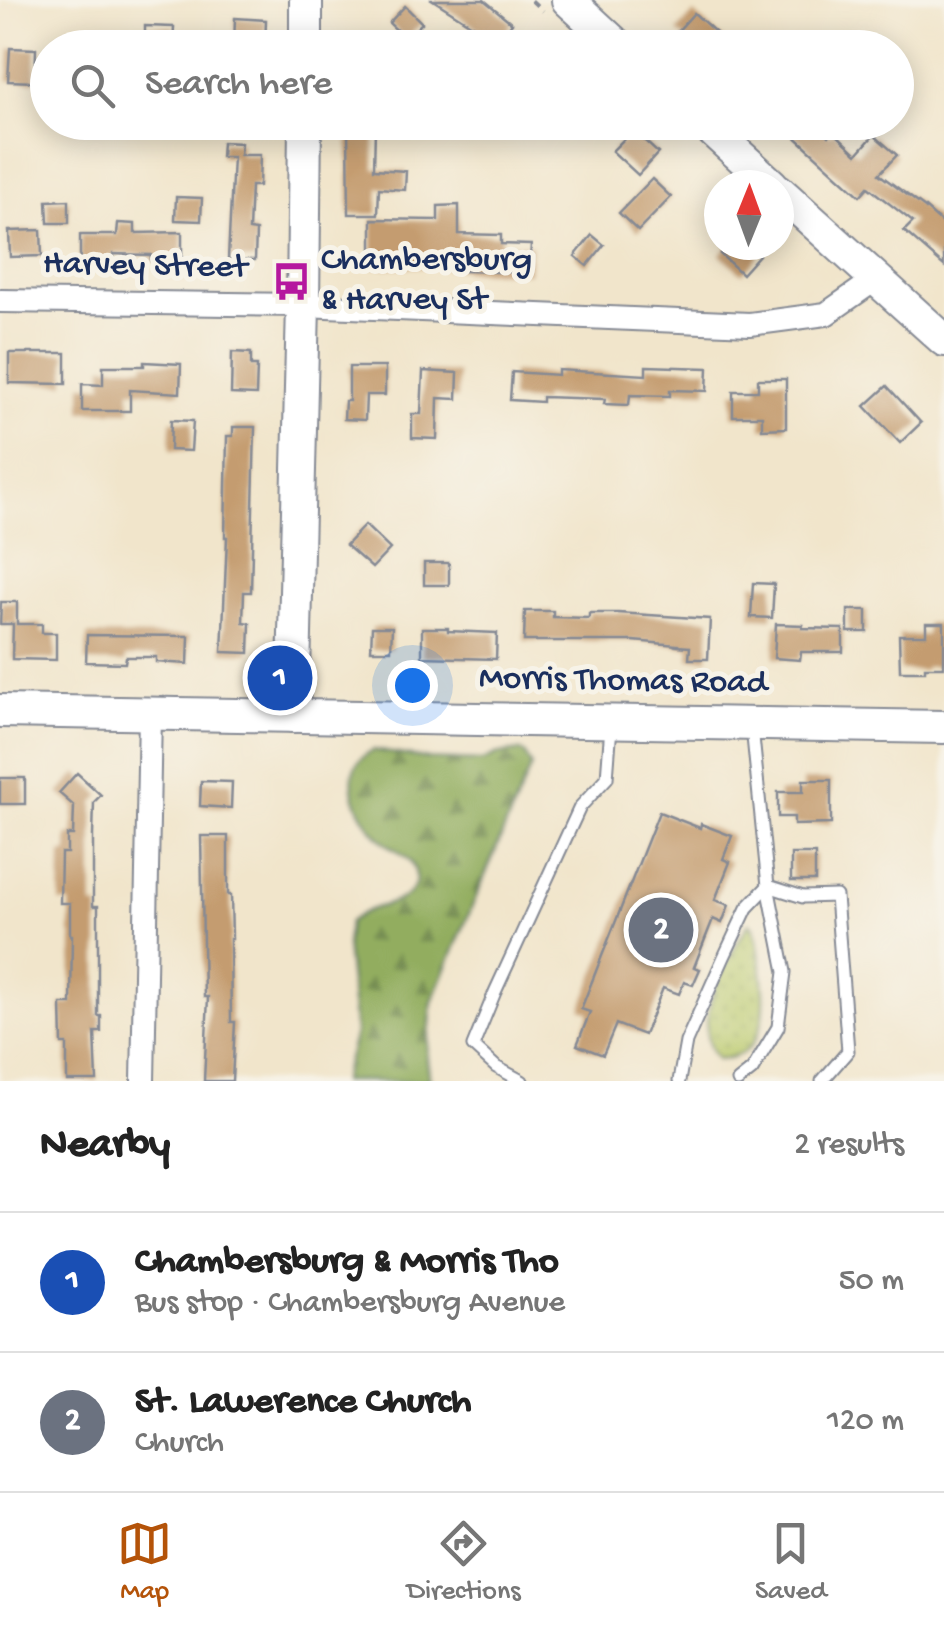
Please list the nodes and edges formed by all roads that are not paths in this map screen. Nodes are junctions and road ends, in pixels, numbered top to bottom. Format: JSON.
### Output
{"nodes":[{"id":1,"x":306,"y":0,"type":"edge"},
{"id":2,"x":568,"y":0,"type":"edge"},
{"id":3,"x":306,"y":30,"type":"edge"},
{"id":4,"x":600,"y":30,"type":"edge"},
{"id":5,"x":305,"y":140,"type":"edge"},
{"id":6,"x":723,"y":140,"type":"edge"},
{"id":7,"x":756,"y":170,"type":"edge"},
{"id":8,"x":794,"y":205,"type":"edge"},
{"id":9,"x":876,"y":279,"type":"junction"},
{"id":10,"x":0,"y":300,"type":"edge"},
{"id":11,"x":303,"y":304,"type":"junction"},
{"id":12,"x":944,"y":340,"type":"edge"},
{"id":13,"x":0,"y":711,"type":"edge"},
{"id":14,"x":150,"y":714,"type":"junction"},
{"id":15,"x":293,"y":716,"type":"junction"},
{"id":16,"x":612,"y":722,"type":"junction"},
{"id":17,"x":752,"y":724,"type":"junction"},
{"id":18,"x":944,"y":727,"type":"edge"},
{"id":19,"x":768,"y":886,"type":"junction"},
{"id":20,"x":143,"y":1081,"type":"edge"},
{"id":21,"x":522,"y":1081,"type":"edge"},
{"id":22,"x":679,"y":1081,"type":"edge"},
{"id":23,"x":738,"y":1081,"type":"edge"},
{"id":24,"x":822,"y":1081,"type":"edge"}],
"edges":[{"from":1,"to":3,"type":"main road"},
{"from":2,"to":4,"type":"main road"},
{"from":5,"to":11,"type":"main road"},
{"from":6,"to":7,"type":"main road"},
{"from":8,"to":9,"type":"main road"},
{"from":9,"to":11,"type":"street","name":"Harvey Street"},
{"from":9,"to":12,"type":"main road"},
{"from":10,"to":11,"type":"street","name":"Harvey Street"},
{"from":11,"to":15,"type":"main road"},
{"from":13,"to":14,"type":"main road","name":"Morris Thomas Road"},
{"from":14,"to":15,"type":"main road","name":"Morris Thomas Road"},
{"from":14,"to":20,"type":"street"},
{"from":15,"to":16,"type":"main road","name":"Morris Thomas Road"},
{"from":16,"to":17,"type":"main road","name":"Morris Thomas Road"},
{"from":16,"to":21,"type":"lane"},
{"from":17,"to":18,"type":"main road","name":"Morris Thomas Road"},
{"from":17,"to":19,"type":"lane"},
{"from":19,"to":22,"type":"lane"},
{"from":19,"to":23,"type":"lane"},
{"from":19,"to":24,"type":"lane"}]}
